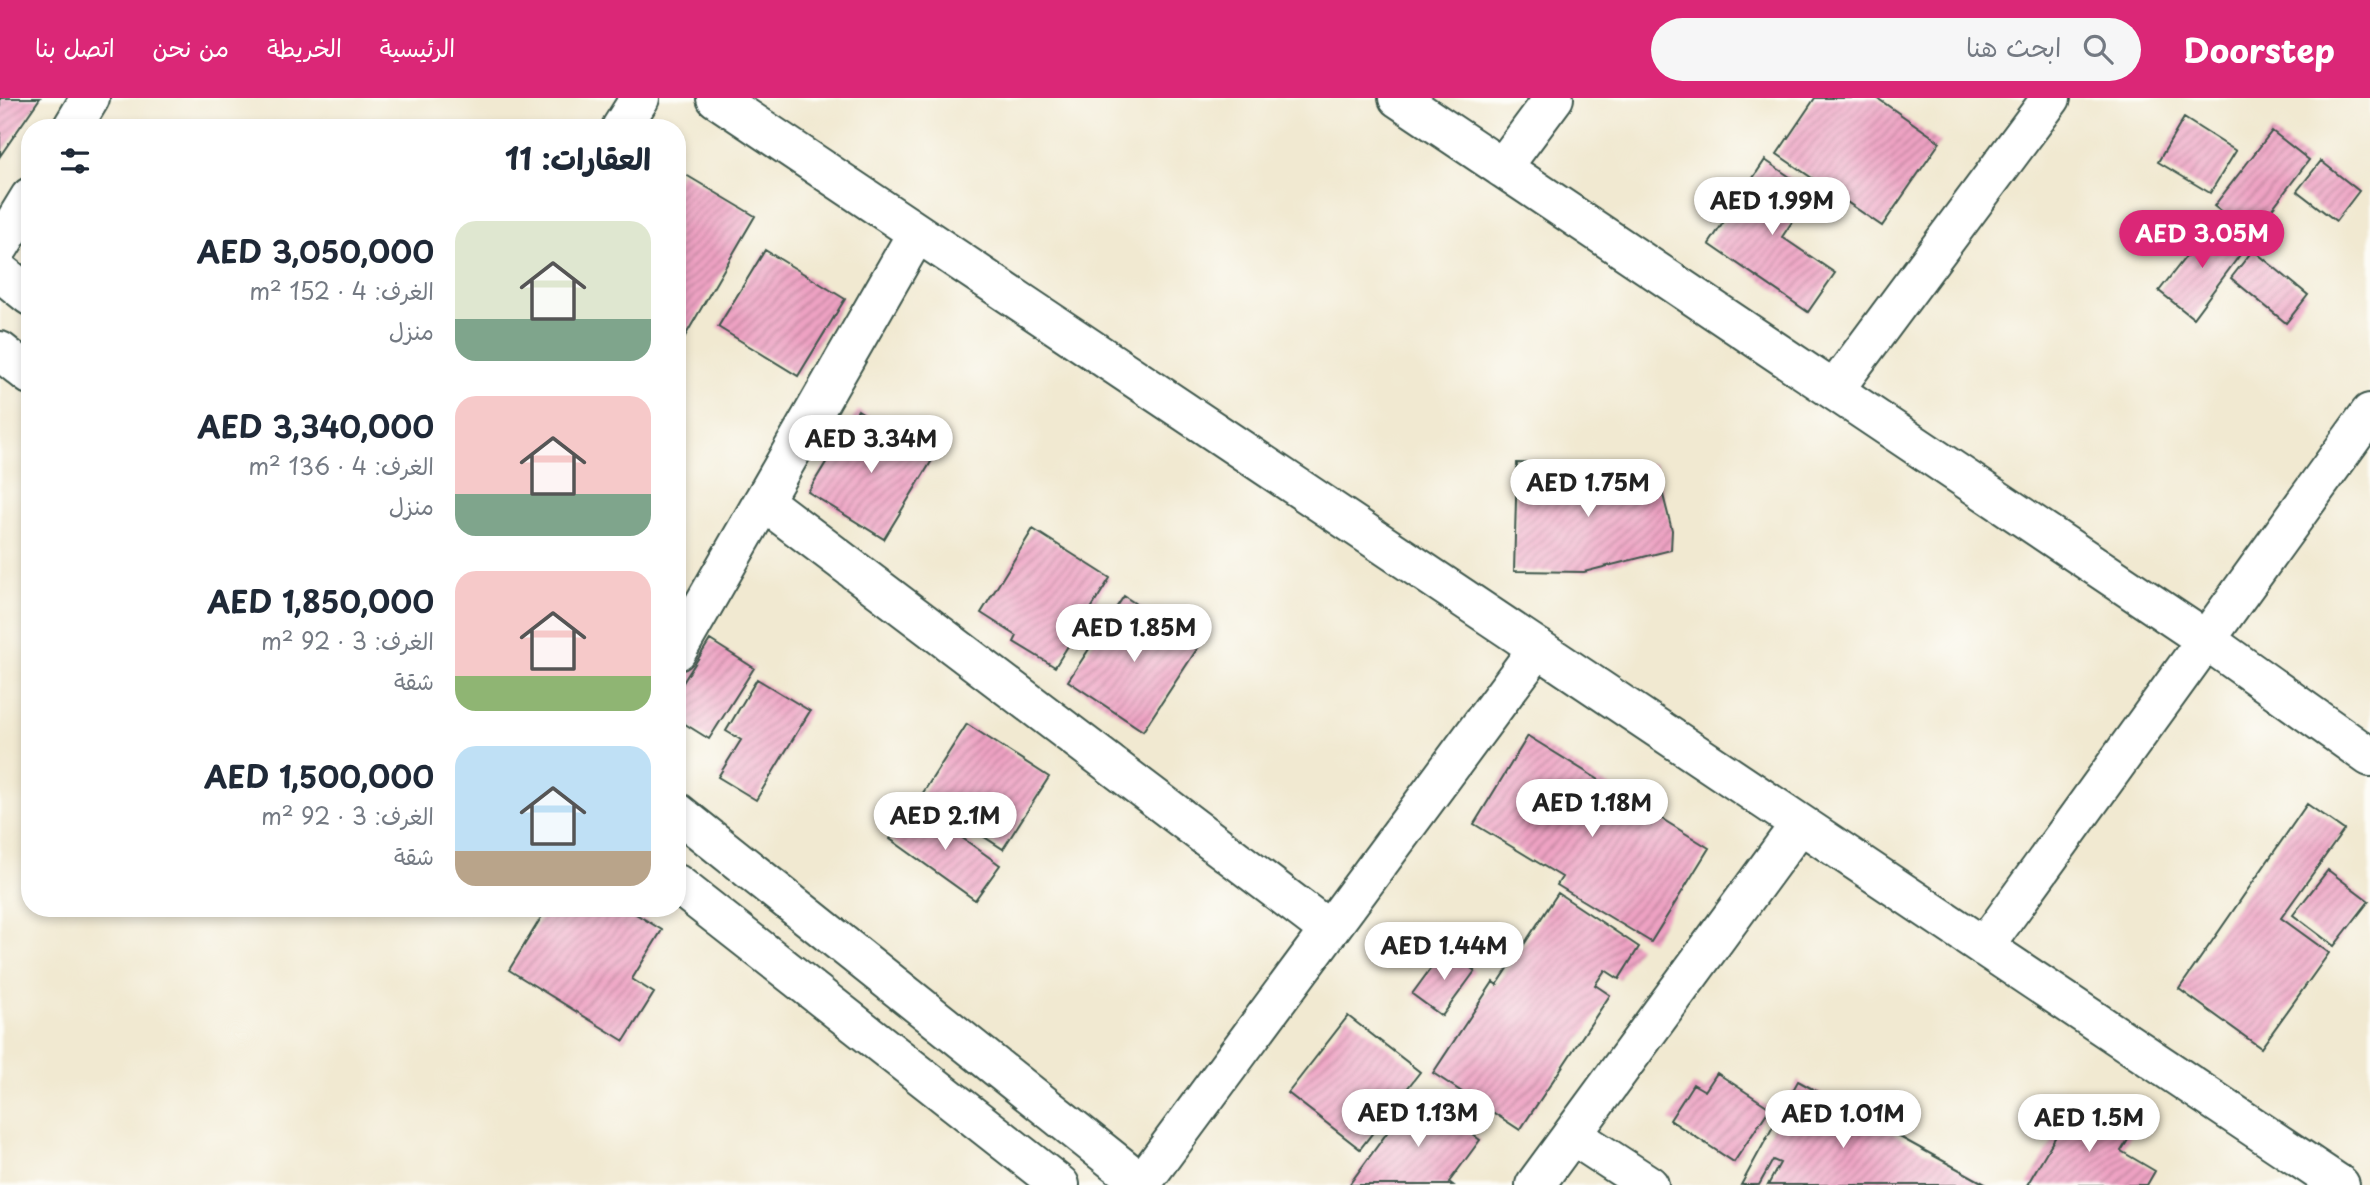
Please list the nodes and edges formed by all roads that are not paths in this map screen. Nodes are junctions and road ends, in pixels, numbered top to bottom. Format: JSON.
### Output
{"nodes":[{"id":1,"x":90,"y":98,"type":"edge"},
{"id":2,"x":640,"y":98,"type":"edge"},
{"id":3,"x":716,"y":98,"type":"edge"},
{"id":4,"x":1398,"y":98,"type":"edge"},
{"id":5,"x":1554,"y":98,"type":"edge"},
{"id":6,"x":2051,"y":98,"type":"edge"},
{"id":7,"x":77,"y":119,"type":"edge"},
{"id":8,"x":627,"y":119,"type":"edge"},
{"id":9,"x":1503,"y":168,"type":"junction"},
{"id":10,"x":21,"y":212,"type":"edge"},
{"id":11,"x":917,"y":233,"type":"junction"},
{"id":12,"x":0,"y":246,"type":"edge"},
{"id":13,"x":0,"y":272,"type":"edge"},
{"id":14,"x":21,"y":289,"type":"edge"},
{"id":15,"x":0,"y":351,"type":"edge"},
{"id":16,"x":21,"y":368,"type":"edge"},
{"id":17,"x":1834,"y":390,"type":"junction"},
{"id":18,"x":2370,"y":413,"type":"edge"},
{"id":19,"x":763,"y":501,"type":"junction"},
{"id":20,"x":686,"y":635,"type":"edge"},
{"id":21,"x":2206,"y":640,"type":"junction"},
{"id":22,"x":1538,"y":648,"type":"junction"},
{"id":23,"x":2370,"y":757,"type":"edge"},
{"id":24,"x":686,"y":820,"type":"edge"},
{"id":25,"x":1800,"y":824,"type":"junction"},
{"id":26,"x":686,"y":891,"type":"edge"},
{"id":27,"x":1329,"y":930,"type":"junction"},
{"id":28,"x":1984,"y":947,"type":"junction"},
{"id":29,"x":1572,"y":1135,"type":"junction"},
{"id":30,"x":1143,"y":1184,"type":"edge"},
{"id":31,"x":1060,"y":1185,"type":"edge"},
{"id":32,"x":1535,"y":1185,"type":"edge"},
{"id":33,"x":1649,"y":1185,"type":"edge"},
{"id":34,"x":2340,"y":1185,"type":"edge"}],
"edges":[{"from":1,"to":7,"type":"street"},
{"from":2,"to":8,"type":"street"},
{"from":3,"to":11,"type":"street"},
{"from":4,"to":9,"type":"street"},
{"from":5,"to":9,"type":"street"},
{"from":6,"to":17,"type":"street"},
{"from":9,"to":17,"type":"street"},
{"from":10,"to":12,"type":"street"},
{"from":11,"to":19,"type":"street"},
{"from":11,"to":22,"type":"street"},
{"from":13,"to":14,"type":"street"},
{"from":15,"to":16,"type":"street"},
{"from":17,"to":21,"type":"street"},
{"from":18,"to":21,"type":"street"},
{"from":19,"to":20,"type":"street"},
{"from":19,"to":27,"type":"street"},
{"from":21,"to":23,"type":"street"},
{"from":21,"to":28,"type":"street"},
{"from":22,"to":25,"type":"street"},
{"from":22,"to":27,"type":"street"},
{"from":24,"to":30,"type":"street"},
{"from":25,"to":28,"type":"street"},
{"from":25,"to":29,"type":"street"},
{"from":26,"to":31,"type":"street"},
{"from":27,"to":30,"type":"street"},
{"from":28,"to":34,"type":"street"},
{"from":29,"to":32,"type":"street"},
{"from":29,"to":33,"type":"street"}]}
